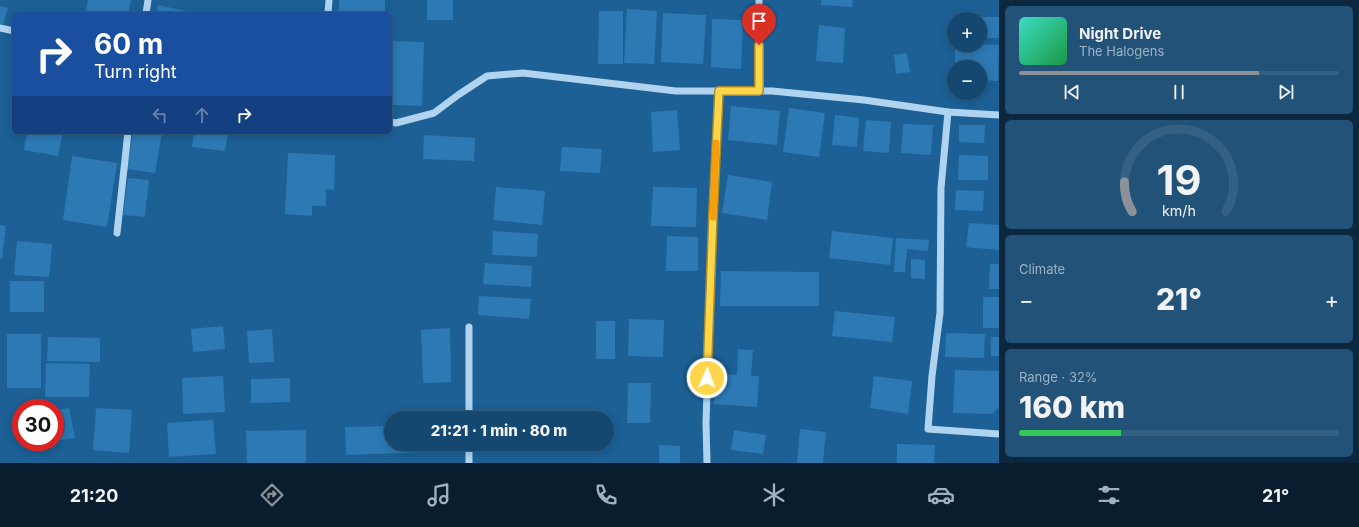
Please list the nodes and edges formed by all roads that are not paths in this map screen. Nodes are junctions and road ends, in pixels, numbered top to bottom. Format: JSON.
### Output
{"nodes":[{"id":1,"x":148,"y":0,"type":"edge"},
{"id":2,"x":329,"y":0,"type":"edge"},
{"id":3,"x":759,"y":0,"type":"edge"},
{"id":4,"x":146,"y":12,"type":"edge"},
{"id":5,"x":328,"y":12,"type":"edge"},
{"id":6,"x":0,"y":28,"type":"edge"},
{"id":7,"x":12,"y":31,"type":"edge"},
{"id":8,"x":719,"y":91,"type":"junction"},
{"id":9,"x":759,"y":91,"type":"junction"},
{"id":10,"x":948,"y":112,"type":"junction"},
{"id":11,"x":999,"y":115,"type":"edge"},
{"id":12,"x":392,"y":122,"type":"edge"},
{"id":13,"x":128,"y":134,"type":"edge"},
{"id":14,"x":117,"y":233,"type":"dead end"},
{"id":15,"x":469,"y":327,"type":"dead end"},
{"id":16,"x":469,"y":411,"type":"edge"},
{"id":17,"x":999,"y":434,"type":"edge"},
{"id":18,"x":469,"y":451,"type":"edge"},
{"id":19,"x":469,"y":463,"type":"edge"},
{"id":20,"x":707,"y":463,"type":"edge"}],
"edges":[{"from":1,"to":4,"type":"street"},
{"from":2,"to":5,"type":"street"},
{"from":3,"to":9,"type":"street"},
{"from":6,"to":7,"type":"street"},
{"from":8,"to":9,"type":"street"},
{"from":8,"to":12,"type":"street"},
{"from":8,"to":20,"type":"street"},
{"from":9,"to":10,"type":"street"},
{"from":10,"to":11,"type":"street"},
{"from":10,"to":17,"type":"street"},
{"from":13,"to":14,"type":"street"},
{"from":15,"to":16,"type":"street"},
{"from":18,"to":19,"type":"street"}]}
